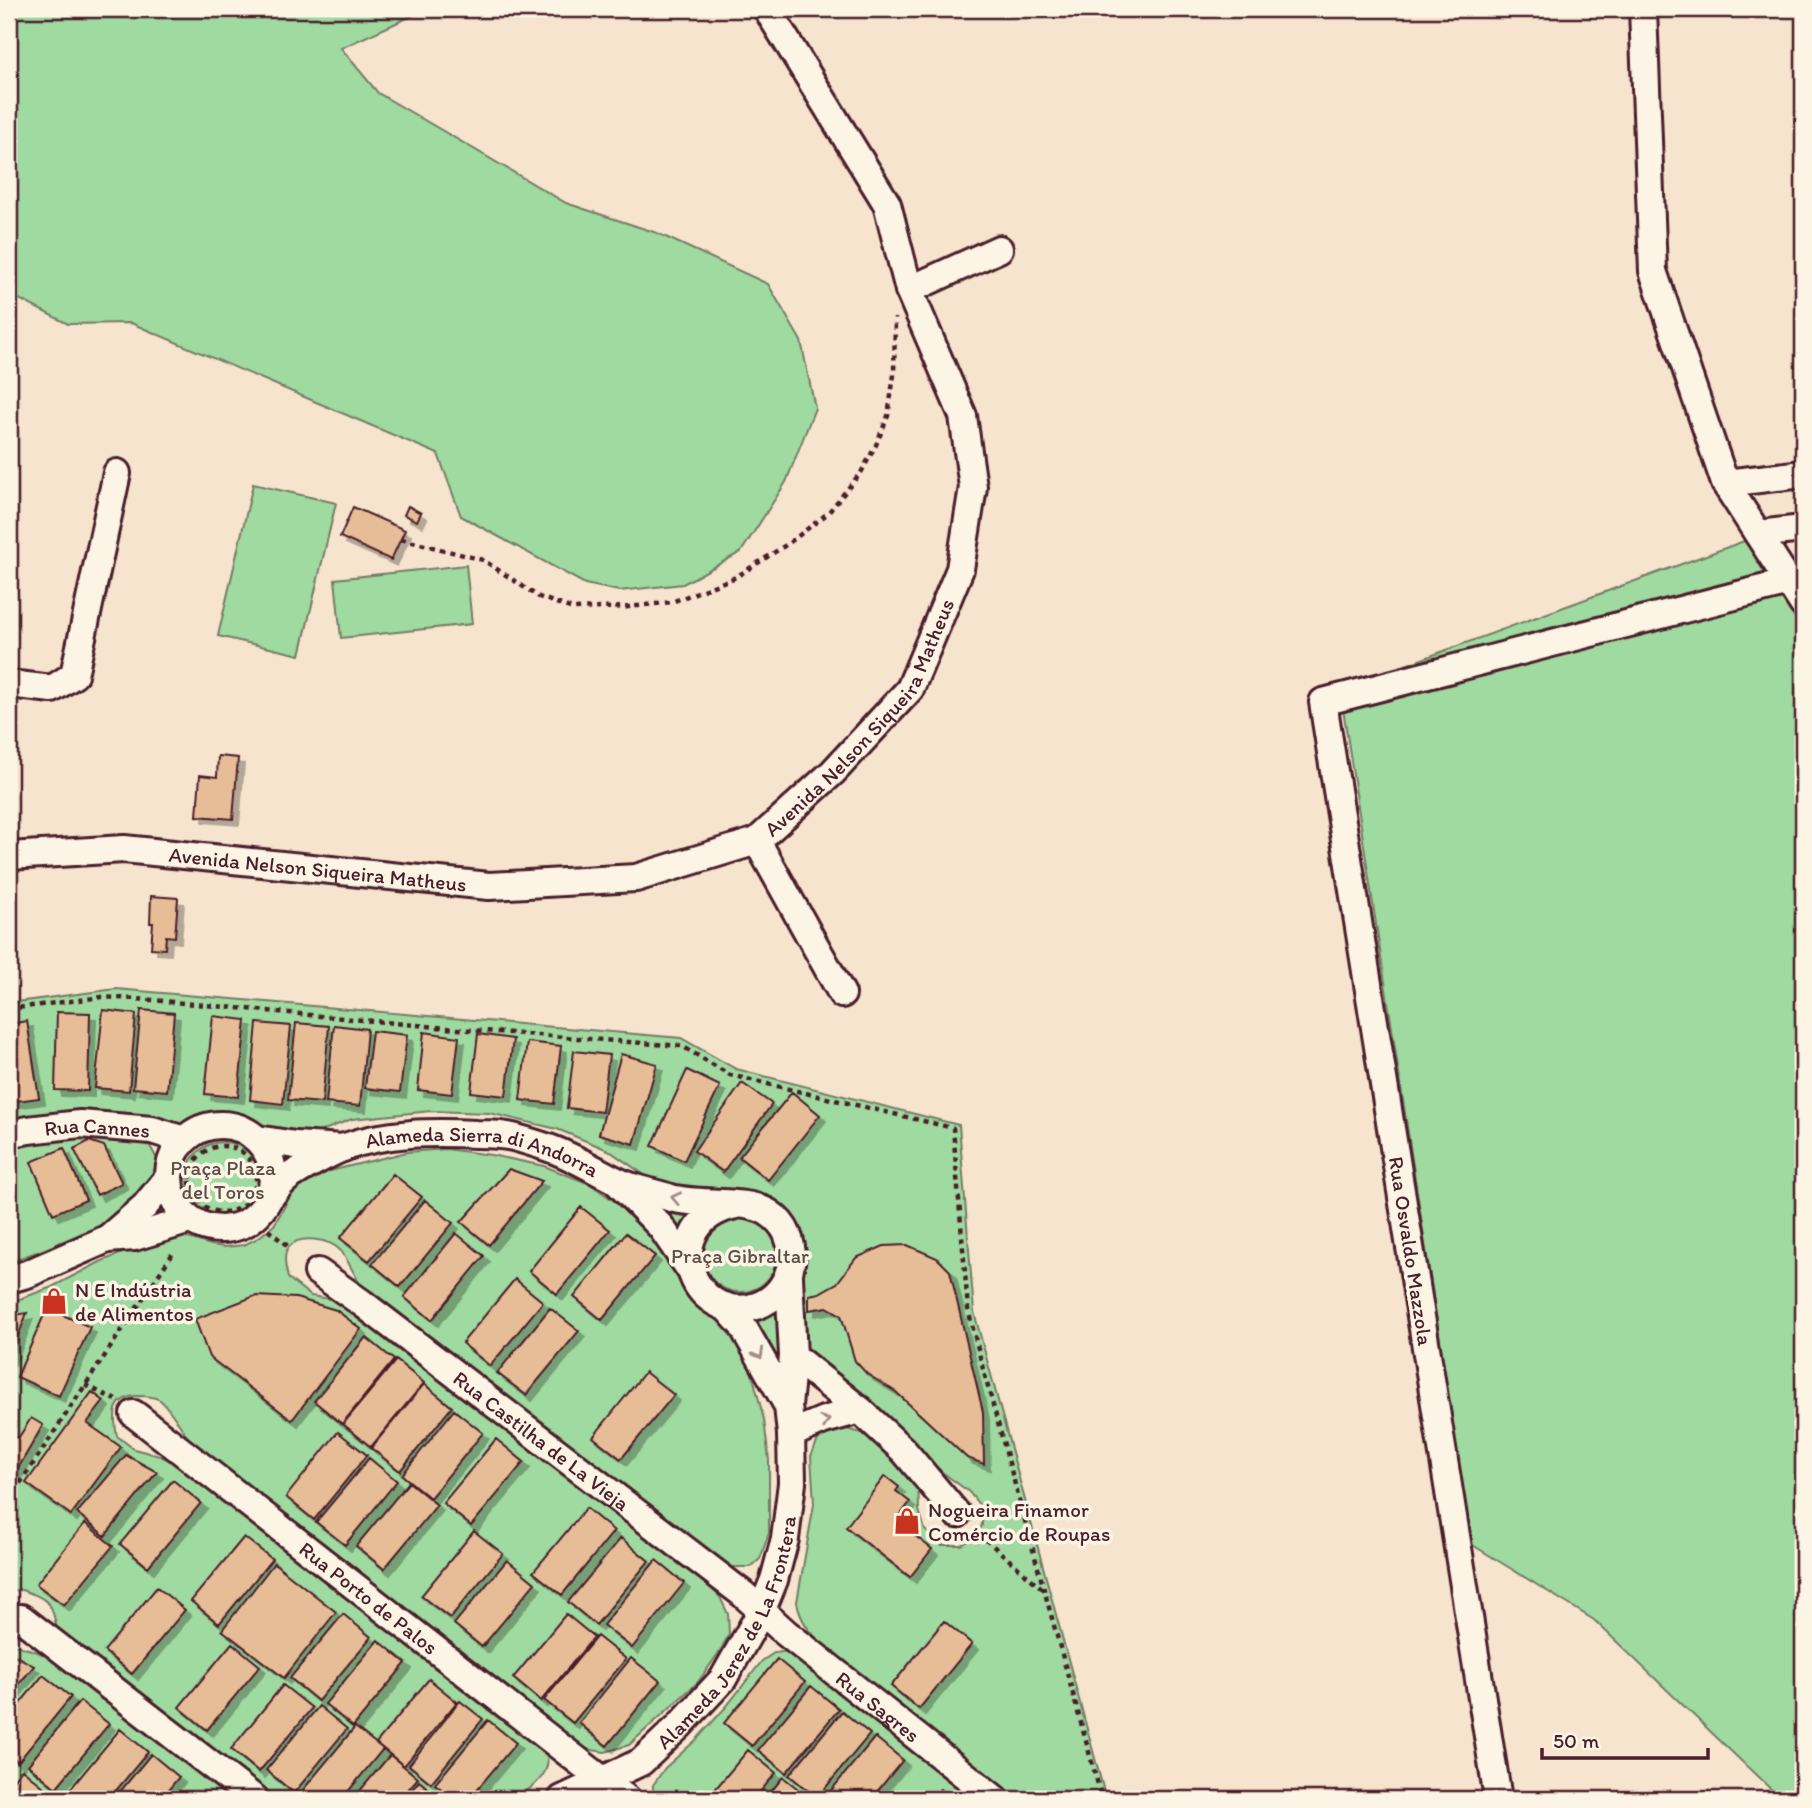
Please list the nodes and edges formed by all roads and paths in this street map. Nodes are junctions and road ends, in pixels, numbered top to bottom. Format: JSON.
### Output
{"nodes":[{"id":1,"x":767,"y":9,"type":"edge"},
{"id":2,"x":1643,"y":9,"type":"edge"},
{"id":3,"x":999,"y":249,"type":"dead end"},
{"id":4,"x":909,"y":290,"type":"junction"},
{"id":5,"x":117,"y":473,"type":"dead end"},
{"id":6,"x":1803,"y":474,"type":"edge"},
{"id":7,"x":1725,"y":483,"type":"junction"},
{"id":8,"x":1803,"y":529,"type":"edge"},
{"id":9,"x":1758,"y":534,"type":"junction"},
{"id":10,"x":401,"y":539,"type":"dead end"},
{"id":11,"x":1796,"y":593,"type":"edge"},
{"id":12,"x":9,"y":684,"type":"edge"},
{"id":13,"x":757,"y":841,"type":"junction"},
{"id":14,"x":9,"y":856,"type":"edge"},
{"id":15,"x":842,"y":994,"type":"dead end"},
{"id":16,"x":9,"y":1134,"type":"edge"},
{"id":17,"x":257,"y":1139,"type":"junction"},
{"id":18,"x":184,"y":1140,"type":"junction"},
{"id":19,"x":343,"y":1148,"type":"junction"},
{"id":20,"x":168,"y":1178,"type":"junction"},
{"id":21,"x":617,"y":1182,"type":"junction"},
{"id":22,"x":271,"y":1196,"type":"junction"},
{"id":23,"x":736,"y":1205,"type":"junction"},
{"id":24,"x":243,"y":1207,"type":"joint"},
{"id":25,"x":185,"y":1230,"type":"junction"},
{"id":26,"x":268,"y":1230,"type":"dead end"},
{"id":27,"x":107,"y":1240,"type":"junction"},
{"id":28,"x":289,"y":1247,"type":"dead end"},
{"id":29,"x":690,"y":1268,"type":"junction"},
{"id":30,"x":318,"y":1272,"type":"dead end"},
{"id":31,"x":789,"y":1277,"type":"junction"},
{"id":32,"x":9,"y":1279,"type":"edge"},
{"id":33,"x":725,"y":1306,"type":"junction"},
{"id":34,"x":793,"y":1356,"type":"junction"},
{"id":35,"x":85,"y":1385,"type":"junction"},
{"id":36,"x":788,"y":1406,"type":"junction"},
{"id":37,"x":127,"y":1408,"type":"joint"},
{"id":38,"x":860,"y":1410,"type":"junction"},
{"id":39,"x":791,"y":1434,"type":"junction"},
{"id":40,"x":9,"y":1500,"type":"edge"},
{"id":41,"x":957,"y":1514,"type":"dead end"},
{"id":42,"x":978,"y":1533,"type":"dead end"},
{"id":43,"x":1044,"y":1590,"type":"dead end"},
{"id":44,"x":761,"y":1612,"type":"junction"},
{"id":45,"x":21,"y":1618,"type":"dead end"},
{"id":46,"x":604,"y":1780,"type":"junction"},
{"id":47,"x":255,"y":1799,"type":"edge"},
{"id":48,"x":562,"y":1799,"type":"edge"},
{"id":49,"x":627,"y":1799,"type":"edge"},
{"id":50,"x":995,"y":1799,"type":"edge"},
{"id":51,"x":1499,"y":1799,"type":"edge"}],
"edges":[{"from":1,"to":4,"type":"street","name":"Avenida Nelson Siqueira Matheus"},
{"from":2,"to":7,"type":"street"},
{"from":3,"to":4,"type":"street"},
{"from":4,"to":10,"type":"path"},
{"from":4,"to":13,"type":"street","name":"Avenida Nelson Siqueira Matheus"},
{"from":5,"to":12,"type":"street"},
{"from":6,"to":7,"type":"street"},
{"from":7,"to":9,"type":"street"},
{"from":8,"to":9,"type":"street"},
{"from":9,"to":11,"type":"street"},
{"from":11,"to":51,"type":"street","name":"Rua Osvaldo Mazzola"},
{"from":13,"to":14,"type":"street","name":"Avenida Nelson Siqueira Matheus"},
{"from":13,"to":15,"type":"street"},
{"from":16,"to":18,"type":"street","name":"Rua Cannes"},
{"from":17,"to":18,"type":"street"},
{"from":17,"to":19,"type":"street","name":"Alameda Sierra di Andorra"},
{"from":17,"to":22,"type":"street"},
{"from":18,"to":20,"type":"street"},
{"from":19,"to":21,"type":"street","name":"Alameda Sierra di Andorra"},
{"from":19,"to":22,"type":"street","name":"Alameda Sierra di Andorra"},
{"from":20,"to":25,"type":"street"},
{"from":20,"to":27,"type":"street"},
{"from":23,"to":21,"type":"street","name":"Alameda Sierra di Andorra","one_way":true},
{"from":21,"to":29,"type":"street","name":"Alameda Sierra di Andorra"},
{"from":22,"to":25,"type":"street"},
{"from":23,"to":29,"type":"street"},
{"from":23,"to":31,"type":"street"},
{"from":24,"to":24,"type":"path"},
{"from":25,"to":27,"type":"street"},
{"from":25,"to":35,"type":"path"},
{"from":26,"to":28,"type":"path"},
{"from":27,"to":32,"type":"street"},
{"from":29,"to":33,"type":"street"},
{"from":30,"to":44,"type":"street","name":"Rua Castilha de La Vieja"},
{"from":31,"to":33,"type":"street"},
{"from":31,"to":34,"type":"street","name":"Alameda Jerez de La Frontera"},
{"from":33,"to":36,"type":"street","name":"Alameda Jerez de La Frontera","one_way":true},
{"from":34,"to":36,"type":"street","name":"Alameda Jerez de La Frontera"},
{"from":34,"to":38,"type":"street"},
{"from":35,"to":37,"type":"path"},
{"from":35,"to":40,"type":"path"},
{"from":36,"to":39,"type":"street","name":"Alameda Jerez de La Frontera"},
{"from":37,"to":46,"type":"street","name":"Rua Porto de Palos"},
{"from":39,"to":38,"type":"street","one_way":true},
{"from":38,"to":41,"type":"street"},
{"from":39,"to":44,"type":"street","name":"Alameda Jerez de La Frontera"},
{"from":42,"to":43,"type":"path"},
{"from":44,"to":46,"type":"street","name":"Alameda Jerez de La Frontera"},
{"from":44,"to":50,"type":"street","name":"Rua Sagres"},
{"from":45,"to":47,"type":"street"},
{"from":46,"to":48,"type":"street","name":"Alameda Jerez de La Frontera"},
{"from":46,"to":49,"type":"street","name":"Rua Porto de Palos"}]}
